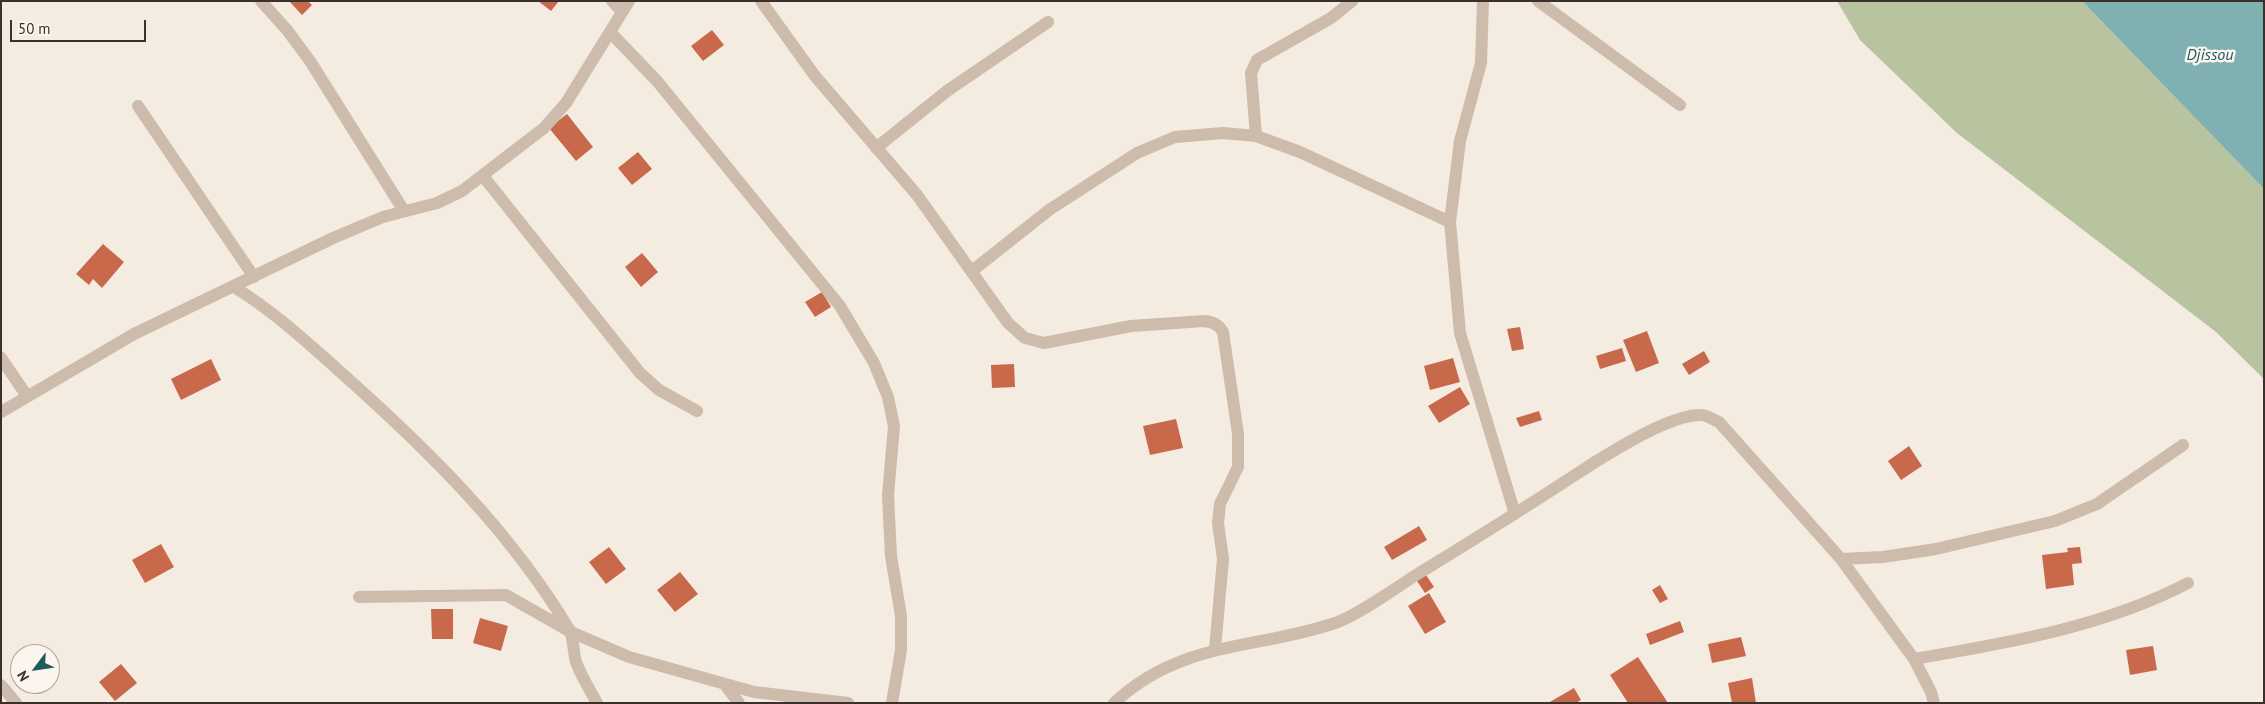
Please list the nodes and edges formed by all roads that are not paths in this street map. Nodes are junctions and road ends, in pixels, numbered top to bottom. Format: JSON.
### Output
{"nodes":[{"id":1,"x":261,"y":1,"type":"edge"},
{"id":2,"x":612,"y":1,"type":"edge"},
{"id":3,"x":761,"y":1,"type":"edge"},
{"id":4,"x":1352,"y":1,"type":"edge"},
{"id":5,"x":1483,"y":1,"type":"edge"},
{"id":6,"x":1538,"y":1,"type":"edge"},
{"id":7,"x":626,"y":7,"type":"edge"},
{"id":8,"x":1048,"y":22,"type":"dead end"},
{"id":9,"x":610,"y":32,"type":"junction"},
{"id":10,"x":1680,"y":105,"type":"dead end"},
{"id":11,"x":138,"y":106,"type":"dead end"},
{"id":12,"x":1256,"y":136,"type":"junction"},
{"id":13,"x":876,"y":148,"type":"junction"},
{"id":14,"x":483,"y":176,"type":"junction"},
{"id":15,"x":404,"y":211,"type":"junction"},
{"id":16,"x":1450,"y":222,"type":"junction"},
{"id":17,"x":972,"y":271,"type":"junction"},
{"id":18,"x":254,"y":277,"type":"junction"},
{"id":19,"x":234,"y":287,"type":"junction"},
{"id":20,"x":1,"y":358,"type":"edge"},
{"id":21,"x":27,"y":396,"type":"junction"},
{"id":22,"x":697,"y":411,"type":"dead end"},
{"id":23,"x":1,"y":412,"type":"edge"},
{"id":24,"x":2183,"y":445,"type":"dead end"},
{"id":25,"x":1515,"y":514,"type":"junction"},
{"id":26,"x":1841,"y":559,"type":"junction"},
{"id":27,"x":2188,"y":583,"type":"dead end"},
{"id":28,"x":359,"y":597,"type":"dead end"},
{"id":29,"x":571,"y":632,"type":"junction"},
{"id":30,"x":1215,"y":649,"type":"junction"},
{"id":31,"x":1914,"y":659,"type":"junction"},
{"id":32,"x":1,"y":685,"type":"edge"},
{"id":33,"x":726,"y":686,"type":"junction"},
{"id":34,"x":16,"y":703,"type":"edge"},
{"id":35,"x":597,"y":703,"type":"edge"},
{"id":36,"x":738,"y":703,"type":"edge"},
{"id":37,"x":848,"y":703,"type":"edge"},
{"id":38,"x":892,"y":703,"type":"edge"},
{"id":39,"x":1114,"y":703,"type":"edge"},
{"id":40,"x":1934,"y":703,"type":"edge"}],
"edges":[{"from":1,"to":15,"type":"street"},
{"from":2,"to":7,"type":"street"},
{"from":3,"to":13,"type":"street"},
{"from":4,"to":12,"type":"street"},
{"from":5,"to":16,"type":"street"},
{"from":6,"to":10,"type":"street"},
{"from":7,"to":9,"type":"street"},
{"from":8,"to":13,"type":"street"},
{"from":9,"to":14,"type":"street"},
{"from":9,"to":38,"type":"street"},
{"from":11,"to":18,"type":"street"},
{"from":12,"to":16,"type":"street"},
{"from":12,"to":17,"type":"street"},
{"from":13,"to":17,"type":"street"},
{"from":14,"to":15,"type":"street"},
{"from":14,"to":22,"type":"street"},
{"from":15,"to":18,"type":"street"},
{"from":16,"to":25,"type":"street"},
{"from":17,"to":30,"type":"street"},
{"from":18,"to":19,"type":"street"},
{"from":19,"to":21,"type":"street"},
{"from":19,"to":29,"type":"street"},
{"from":20,"to":21,"type":"street"},
{"from":21,"to":23,"type":"street"},
{"from":24,"to":26,"type":"street"},
{"from":25,"to":26,"type":"street"},
{"from":25,"to":30,"type":"street"},
{"from":26,"to":31,"type":"street"},
{"from":27,"to":31,"type":"street"},
{"from":28,"to":29,"type":"street"},
{"from":29,"to":33,"type":"street"},
{"from":29,"to":35,"type":"street"},
{"from":30,"to":39,"type":"street"},
{"from":31,"to":40,"type":"street"},
{"from":32,"to":34,"type":"street"},
{"from":33,"to":36,"type":"street"},
{"from":33,"to":37,"type":"street"}]}
